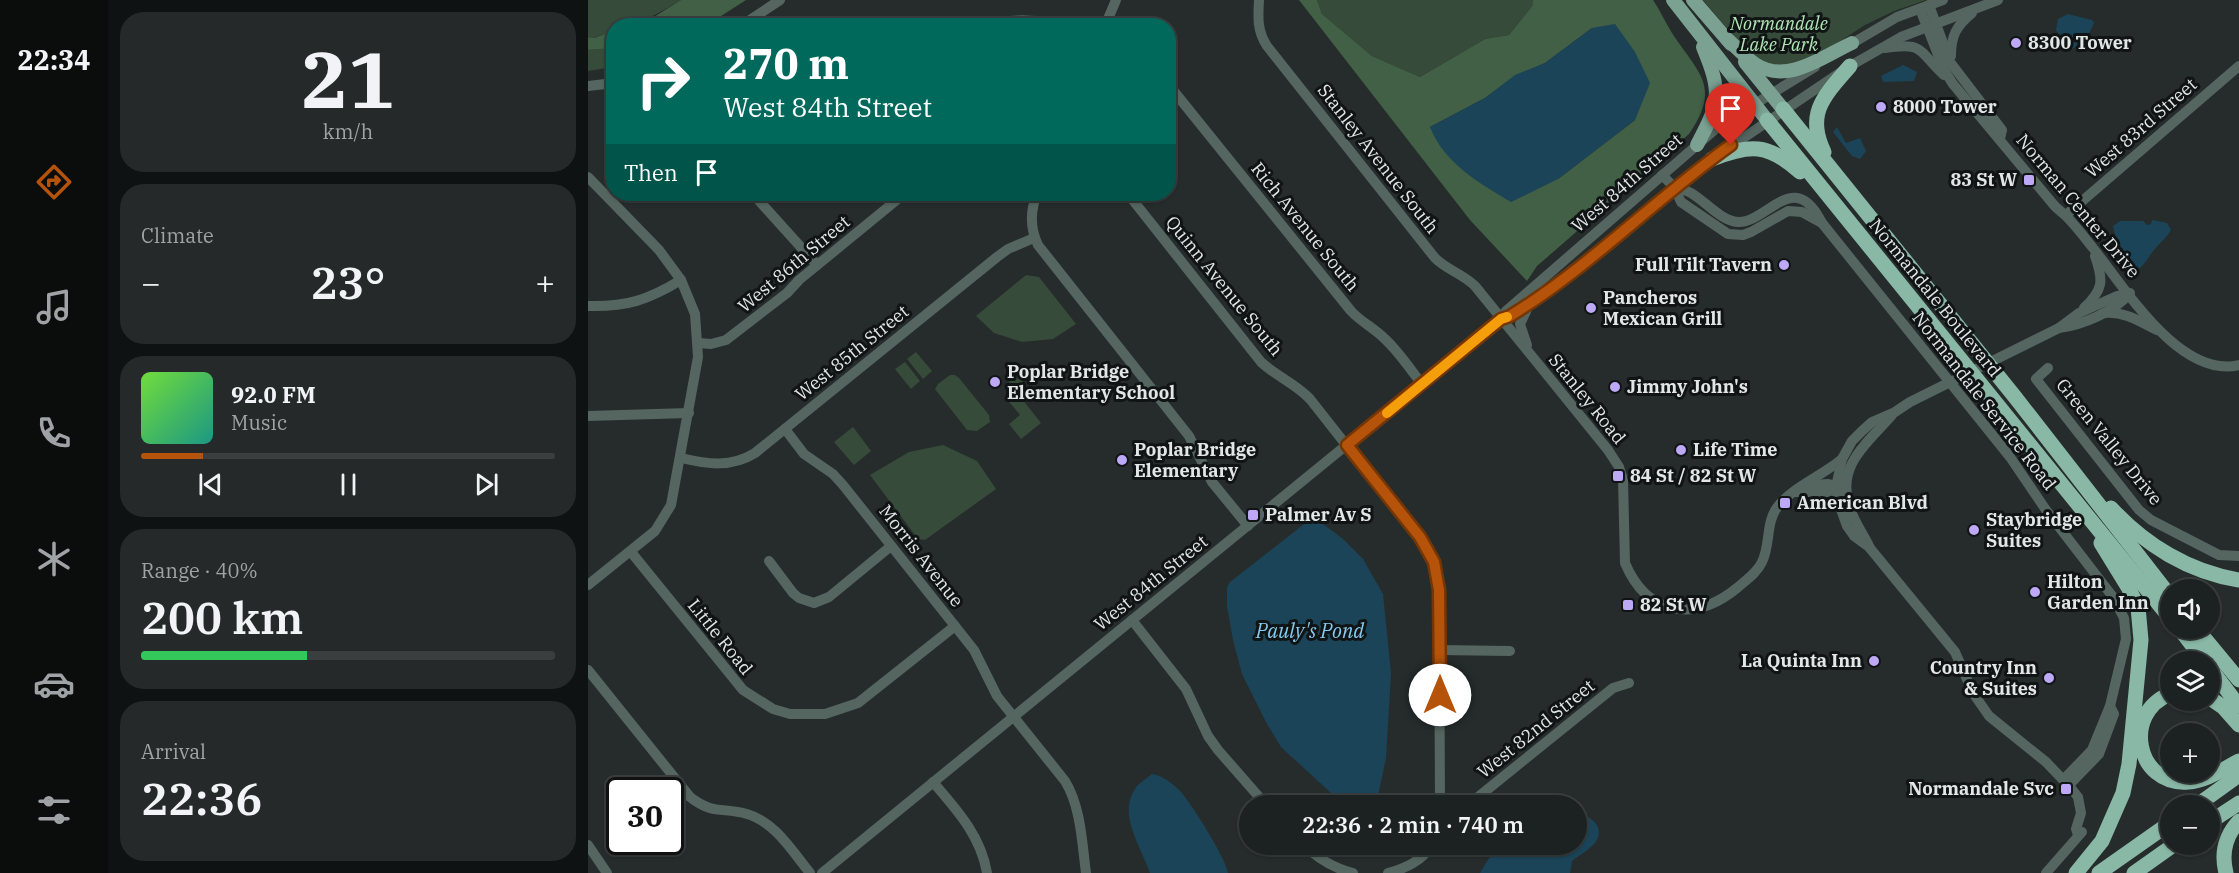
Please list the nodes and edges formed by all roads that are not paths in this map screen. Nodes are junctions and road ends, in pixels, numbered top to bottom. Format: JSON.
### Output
{"nodes":[{"id":1,"x":780,"y":0,"type":"edge"},
{"id":2,"x":1116,"y":0,"type":"edge"},
{"id":3,"x":1259,"y":0,"type":"edge"},
{"id":4,"x":1673,"y":0,"type":"edge"},
{"id":5,"x":1693,"y":0,"type":"edge"},
{"id":6,"x":1943,"y":0,"type":"edge"},
{"id":7,"x":1998,"y":0,"type":"edge"},
{"id":8,"x":1981,"y":6,"type":"junction"},
{"id":9,"x":1925,"y":7,"type":"junction"},
{"id":10,"x":753,"y":18,"type":"edge"},
{"id":11,"x":1109,"y":18,"type":"edge"},
{"id":12,"x":1931,"y":25,"type":"junction"},
{"id":13,"x":1697,"y":32,"type":"junction"},
{"id":14,"x":1727,"y":39,"type":"junction"},
{"id":15,"x":1852,"y":43,"type":"junction"},
{"id":16,"x":1876,"y":50,"type":"junction"},
{"id":17,"x":1950,"y":62,"type":"junction"},
{"id":18,"x":1850,"y":66,"type":"junction"},
{"id":19,"x":2239,"y":66,"type":"edge"},
{"id":20,"x":606,"y":84,"type":"edge"},
{"id":21,"x":1953,"y":84,"type":"junction"},
{"id":22,"x":588,"y":86,"type":"edge"},
{"id":23,"x":1176,"y":94,"type":"edge"},
{"id":24,"x":1772,"y":94,"type":"junction"},
{"id":25,"x":1754,"y":104,"type":"junction"},
{"id":26,"x":1783,"y":109,"type":"junction"},
{"id":27,"x":1767,"y":120,"type":"junction"},
{"id":28,"x":2000,"y":139,"type":"junction"},
{"id":29,"x":1697,"y":145,"type":"junction"},
{"id":30,"x":1712,"y":159,"type":"junction"},
{"id":31,"x":1835,"y":174,"type":"junction"},
{"id":32,"x":1662,"y":175,"type":"junction"},
{"id":33,"x":588,"y":177,"type":"edge"},
{"id":34,"x":1674,"y":187,"type":"junction"},
{"id":35,"x":606,"y":196,"type":"edge"},
{"id":36,"x":1831,"y":200,"type":"junction"},
{"id":37,"x":611,"y":201,"type":"edge"},
{"id":38,"x":759,"y":201,"type":"edge"},
{"id":39,"x":895,"y":201,"type":"edge"},
{"id":40,"x":1034,"y":201,"type":"edge"},
{"id":41,"x":1134,"y":201,"type":"edge"},
{"id":42,"x":2066,"y":215,"type":"junction"},
{"id":43,"x":1034,"y":237,"type":"junction"},
{"id":44,"x":2091,"y":246,"type":"junction"},
{"id":45,"x":817,"y":265,"type":"junction"},
{"id":46,"x":681,"y":280,"type":"junction"},
{"id":47,"x":2130,"y":294,"type":"junction"},
{"id":48,"x":1530,"y":304,"type":"junction"},
{"id":49,"x":588,"y":306,"type":"edge"},
{"id":50,"x":2079,"y":313,"type":"junction"},
{"id":51,"x":2101,"y":313,"type":"junction"},
{"id":52,"x":1501,"y":319,"type":"junction"},
{"id":53,"x":2059,"y":328,"type":"junction"},
{"id":54,"x":2162,"y":332,"type":"junction"},
{"id":55,"x":698,"y":343,"type":"junction"},
{"id":56,"x":1530,"y":355,"type":"junction"},
{"id":57,"x":2239,"y":365,"type":"edge"},
{"id":58,"x":2048,"y":368,"type":"dead end"},
{"id":59,"x":1422,"y":384,"type":"junction"},
{"id":60,"x":1895,"y":412,"type":"junction"},
{"id":61,"x":689,"y":413,"type":"junction"},
{"id":62,"x":588,"y":416,"type":"edge"},
{"id":63,"x":784,"y":429,"type":"junction"},
{"id":64,"x":2040,"y":431,"type":"junction"},
{"id":65,"x":1347,"y":445,"type":"junction"},
{"id":66,"x":681,"y":458,"type":"junction"},
{"id":67,"x":1842,"y":459,"type":"junction"},
{"id":68,"x":2057,"y":479,"type":"junction"},
{"id":69,"x":1841,"y":487,"type":"junction"},
{"id":70,"x":1798,"y":489,"type":"junction"},
{"id":71,"x":1248,"y":526,"type":"junction"},
{"id":72,"x":891,"y":546,"type":"junction"},
{"id":73,"x":631,"y":552,"type":"junction"},
{"id":74,"x":2239,"y":556,"type":"edge"},
{"id":75,"x":769,"y":561,"type":"dead end"},
{"id":76,"x":2239,"y":580,"type":"edge"},
{"id":77,"x":2160,"y":583,"type":"edge"},
{"id":78,"x":588,"y":585,"type":"edge"},
{"id":79,"x":2160,"y":605,"type":"edge"},
{"id":80,"x":1132,"y":620,"type":"junction"},
{"id":81,"x":955,"y":626,"type":"junction"},
{"id":82,"x":2187,"y":639,"type":"edge"},
{"id":83,"x":2205,"y":639,"type":"edge"},
{"id":84,"x":1439,"y":650,"type":"junction"},
{"id":85,"x":1510,"y":651,"type":"dead end"},
{"id":86,"x":2197,"y":651,"type":"edge"},
{"id":87,"x":588,"y":670,"type":"edge"},
{"id":88,"x":2239,"y":680,"type":"edge"},
{"id":89,"x":2220,"y":681,"type":"edge"},
{"id":90,"x":1629,"y":683,"type":"dead end"},
{"id":91,"x":2160,"y":700,"type":"edge"},
{"id":92,"x":2239,"y":705,"type":"edge"},
{"id":93,"x":2220,"y":706,"type":"edge"},
{"id":94,"x":1014,"y":717,"type":"junction"},
{"id":95,"x":2239,"y":725,"type":"edge"},
{"id":96,"x":2239,"y":761,"type":"edge"},
{"id":97,"x":2239,"y":775,"type":"edge"},
{"id":98,"x":2069,"y":780,"type":"junction"},
{"id":99,"x":933,"y":782,"type":"junction"},
{"id":100,"x":1257,"y":795,"type":"edge"},
{"id":101,"x":1440,"y":795,"type":"edge"},
{"id":102,"x":1481,"y":795,"type":"edge"},
{"id":103,"x":2211,"y":795,"type":"edge"},
{"id":104,"x":2239,"y":803,"type":"edge"},
{"id":105,"x":2220,"y":815,"type":"edge"},
{"id":106,"x":2239,"y":821,"type":"edge"},
{"id":107,"x":2160,"y":830,"type":"edge"},
{"id":108,"x":588,"y":845,"type":"edge"},
{"id":109,"x":1314,"y":855,"type":"edge"},
{"id":110,"x":1426,"y":855,"type":"edge"},
{"id":111,"x":2160,"y":855,"type":"edge"},
{"id":112,"x":607,"y":873,"type":"edge"},
{"id":113,"x":810,"y":873,"type":"edge"},
{"id":114,"x":822,"y":873,"type":"edge"},
{"id":115,"x":987,"y":873,"type":"edge"},
{"id":116,"x":1086,"y":873,"type":"edge"},
{"id":117,"x":1353,"y":873,"type":"edge"},
{"id":118,"x":1388,"y":873,"type":"edge"},
{"id":119,"x":2046,"y":873,"type":"edge"},
{"id":120,"x":2076,"y":873,"type":"edge"},
{"id":121,"x":2099,"y":873,"type":"edge"},
{"id":122,"x":2134,"y":873,"type":"edge"},
{"id":123,"x":2226,"y":873,"type":"edge"}],
"edges":[{"from":1,"to":10,"type":"street"},
{"from":2,"to":11,"type":"street"},
{"from":3,"to":52,"type":"street","name":"Stanley Avenue South"},
{"from":4,"to":13,"type":"main road","name":"Normandale Boulevard"},
{"from":5,"to":14,"type":"main road","name":"Normandale Boulevard"},
{"from":6,"to":9,"type":"street","name":"West 84th Street"},
{"from":7,"to":8,"type":"street","name":"West 84th Street"},
{"from":8,"to":12,"type":"street","name":"West 84th Street"},
{"from":8,"to":17,"type":"street"},
{"from":9,"to":12,"type":"street","name":"Norman Center Drive"},
{"from":9,"to":15,"type":"street","name":"West 84th Street"},
{"from":12,"to":16,"type":"street","name":"West 84th Street"},
{"from":12,"to":17,"type":"street","name":"Norman Center Drive"},
{"from":12,"to":21,"type":"street","name":"Norman Center Drive"},
{"from":13,"to":25,"type":"main road","name":"Normandale Boulevard"},
{"from":13,"to":29,"type":"main road"},
{"from":14,"to":15,"type":"main road"},
{"from":14,"to":24,"type":"main road","name":"Normandale Boulevard"},
{"from":15,"to":24,"type":"street","name":"West 84th Street"},
{"from":16,"to":18,"type":"street","name":"West 84th Street"},
{"from":16,"to":21,"type":"street"},
{"from":17,"to":28,"type":"street","name":"Norman Center Drive"},
{"from":18,"to":26,"type":"street","name":"West 84th Street"},
{"from":18,"to":31,"type":"highway"},
{"from":19,"to":42,"type":"street","name":"West 83rd Street"},
{"from":20,"to":22,"type":"street"},
{"from":21,"to":28,"type":"street","name":"Norman Center Drive"},
{"from":23,"to":59,"type":"street","name":"Rich Avenue South"},
{"from":24,"to":25,"type":"street","name":"West 84th Street"},
{"from":24,"to":26,"type":"main road","name":"Normandale Boulevard"},
{"from":25,"to":27,"type":"main road","name":"Normandale Boulevard"},
{"from":25,"to":29,"type":"street","name":"West 84th Street"},
{"from":26,"to":27,"type":"street","name":"West 84th Street"},
{"from":26,"to":31,"type":"highway","name":"Normandale Boulevard"},
{"from":27,"to":30,"type":"street","name":"West 84th Street"},
{"from":27,"to":36,"type":"highway","name":"Normandale Boulevard"},
{"from":28,"to":42,"type":"street","name":"Norman Center Drive"},
{"from":29,"to":32,"type":"street","name":"West 84th Street"},
{"from":30,"to":34,"type":"street","name":"West 84th Street"},
{"from":30,"to":36,"type":"highway"},
{"from":31,"to":64,"type":"highway","name":"Normandale Boulevard"},
{"from":32,"to":34,"type":"street"},
{"from":32,"to":52,"type":"street","name":"West 84th Street"},
{"from":33,"to":35,"type":"street"},
{"from":34,"to":48,"type":"street","name":"West 84th Street"},
{"from":34,"to":98,"type":"street","name":"Normandale Service Road"},
{"from":36,"to":68,"type":"highway","name":"Normandale Boulevard"},
{"from":37,"to":46,"type":"street"},
{"from":38,"to":45,"type":"street"},
{"from":39,"to":45,"type":"street","name":"West 86th Street"},
{"from":40,"to":43,"type":"street"},
{"from":41,"to":65,"type":"street","name":"Quinn Avenue South"},
{"from":42,"to":44,"type":"street","name":"Norman Center Drive"},
{"from":43,"to":63,"type":"street","name":"West 85th Street"},
{"from":43,"to":71,"type":"street"},
{"from":44,"to":47,"type":"street","name":"Norman Center Drive"},
{"from":44,"to":50,"type":"street"},
{"from":45,"to":55,"type":"street","name":"West 86th Street"},
{"from":46,"to":49,"type":"street"},
{"from":46,"to":55,"type":"street"},
{"from":47,"to":50,"type":"street"},
{"from":47,"to":51,"type":"street"},
{"from":47,"to":54,"type":"street","name":"Norman Center Drive"},
{"from":48,"to":52,"type":"street","name":"West 84th Street"},
{"from":48,"to":56,"type":"street"},
{"from":50,"to":53,"type":"street"},
{"from":51,"to":53,"type":"street"},
{"from":51,"to":54,"type":"street"},
{"from":52,"to":56,"type":"street","name":"Stanley Road"},
{"from":52,"to":59,"type":"street","name":"West 84th Street"},
{"from":53,"to":60,"type":"street"},
{"from":54,"to":57,"type":"street"},
{"from":55,"to":61,"type":"street"},
{"from":56,"to":70,"type":"street","name":"Stanley Road"},
{"from":58,"to":74,"type":"street","name":"Green Valley Drive"},
{"from":59,"to":65,"type":"street","name":"West 84th Street"},
{"from":60,"to":67,"type":"street"},
{"from":60,"to":69,"type":"street"},
{"from":61,"to":62,"type":"street"},
{"from":61,"to":66,"type":"street"},
{"from":63,"to":66,"type":"street","name":"West 85th Street"},
{"from":63,"to":72,"type":"street","name":"Morris Avenue"},
{"from":64,"to":76,"type":"highway"},
{"from":64,"to":77,"type":"highway","name":"Normandale Boulevard"},
{"from":65,"to":71,"type":"street","name":"West 84th Street"},
{"from":65,"to":84,"type":"street","name":"Quinn Avenue South"},
{"from":66,"to":73,"type":"street"},
{"from":67,"to":69,"type":"street"},
{"from":67,"to":70,"type":"street"},
{"from":68,"to":79,"type":"highway","name":"Normandale Boulevard"},
{"from":68,"to":120,"type":"highway"},
{"from":69,"to":70,"type":"street"},
{"from":69,"to":98,"type":"street"},
{"from":71,"to":80,"type":"street","name":"West 84th Street"},
{"from":72,"to":75,"type":"street"},
{"from":72,"to":81,"type":"street","name":"Morris Avenue"},
{"from":73,"to":78,"type":"street"},
{"from":73,"to":81,"type":"street","name":"Little Road"},
{"from":80,"to":94,"type":"street","name":"West 84th Street"},
{"from":80,"to":100,"type":"street"},
{"from":81,"to":94,"type":"street","name":"Morris Avenue"},
{"from":82,"to":86,"type":"highway"},
{"from":83,"to":88,"type":"highway"},
{"from":84,"to":85,"type":"street"},
{"from":84,"to":101,"type":"street","name":"Quinn Avenue South"},
{"from":87,"to":113,"type":"street"},
{"from":89,"to":92,"type":"highway"},
{"from":90,"to":102,"type":"street","name":"West 82nd Street"},
{"from":91,"to":96,"type":"highway"},
{"from":93,"to":95,"type":"highway"},
{"from":94,"to":99,"type":"street","name":"West 84th Street"},
{"from":94,"to":116,"type":"street","name":"Morris Avenue"},
{"from":97,"to":103,"type":"highway"},
{"from":98,"to":119,"type":"street"},
{"from":99,"to":114,"type":"street","name":"West 84th Street"},
{"from":99,"to":115,"type":"street"},
{"from":104,"to":105,"type":"highway"},
{"from":106,"to":123,"type":"highway"},
{"from":107,"to":121,"type":"highway"},
{"from":108,"to":112,"type":"street"},
{"from":109,"to":117,"type":"street"},
{"from":110,"to":118,"type":"street"},
{"from":111,"to":122,"type":"highway"}]}
